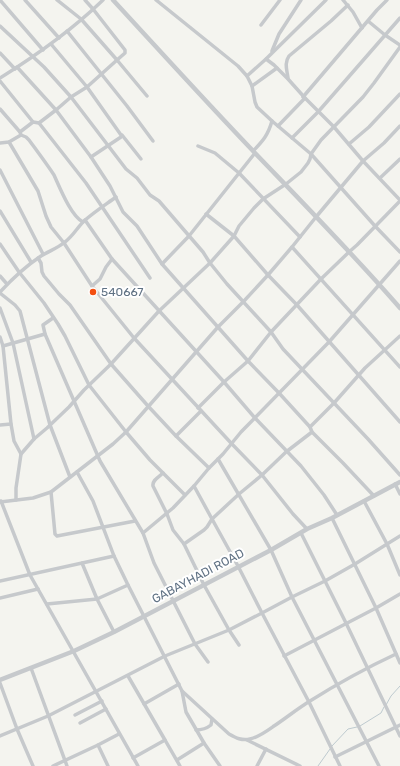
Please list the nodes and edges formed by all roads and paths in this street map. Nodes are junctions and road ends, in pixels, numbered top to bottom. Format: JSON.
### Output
{"nodes":[{"id":1,"x":0,"y":0,"type":"edge"},
{"id":2,"x":26,"y":0,"type":"edge"},
{"id":3,"x":57,"y":0,"type":"edge"},
{"id":4,"x":85,"y":0,"type":"edge"},
{"id":5,"x":103,"y":0,"type":"edge"},
{"id":6,"x":113,"y":0,"type":"edge"},
{"id":7,"x":156,"y":0,"type":"edge"},
{"id":8,"x":280,"y":0,"type":"edge"},
{"id":9,"x":301,"y":0,"type":"edge"},
{"id":10,"x":326,"y":0,"type":"edge"},
{"id":11,"x":343,"y":0,"type":"edge"},
{"id":12,"x":387,"y":0,"type":"edge"},
{"id":13,"x":348,"y":5,"type":"junction"},
{"id":14,"x":93,"y":9,"type":"junction"},
{"id":15,"x":400,"y":18,"type":"edge"},
{"id":16,"x":81,"y":19,"type":"junction"},
{"id":17,"x":368,"y":21,"type":"junction"},
{"id":18,"x":261,"y":25,"type":"dead end"},
{"id":19,"x":0,"y":26,"type":"edge"},
{"id":20,"x":362,"y":28,"type":"junction"},
{"id":21,"x":67,"y":31,"type":"junction"},
{"id":22,"x":385,"y":35,"type":"junction"},
{"id":23,"x":59,"y":38,"type":"junction"},
{"id":24,"x":51,"y":44,"type":"junction"},
{"id":25,"x":400,"y":46,"type":"edge"},
{"id":26,"x":43,"y":50,"type":"junction"},
{"id":27,"x":272,"y":52,"type":"junction"},
{"id":28,"x":0,"y":53,"type":"edge"},
{"id":29,"x":33,"y":57,"type":"junction"},
{"id":30,"x":266,"y":59,"type":"junction"},
{"id":31,"x":118,"y":60,"type":"junction"},
{"id":32,"x":16,"y":68,"type":"junction"},
{"id":33,"x":277,"y":68,"type":"junction"},
{"id":34,"x":102,"y":74,"type":"junction"},
{"id":35,"x":247,"y":76,"type":"junction"},
{"id":36,"x":0,"y":78,"type":"edge"},
{"id":37,"x":288,"y":79,"type":"junction"},
{"id":38,"x":0,"y":81,"type":"edge"},
{"id":39,"x":87,"y":86,"type":"junction"},
{"id":40,"x":252,"y":86,"type":"junction"},
{"id":41,"x":400,"y":94,"type":"edge"},
{"id":42,"x":147,"y":96,"type":"dead end"},
{"id":43,"x":71,"y":97,"type":"junction"},
{"id":44,"x":304,"y":97,"type":"junction"},
{"id":45,"x":0,"y":109,"type":"edge"},
{"id":46,"x":56,"y":110,"type":"junction"},
{"id":47,"x":318,"y":112,"type":"junction"},
{"id":48,"x":272,"y":121,"type":"junction"},
{"id":49,"x":33,"y":122,"type":"junction"},
{"id":50,"x":39,"y":123,"type":"junction"},
{"id":51,"x":278,"y":126,"type":"junction"},
{"id":52,"x":400,"y":126,"type":"edge"},
{"id":53,"x":334,"y":127,"type":"junction"},
{"id":54,"x":20,"y":133,"type":"junction"},
{"id":55,"x":122,"y":135,"type":"junction"},
{"id":56,"x":292,"y":138,"type":"junction"},
{"id":57,"x":1,"y":141,"type":"edge"},
{"id":58,"x":152,"y":141,"type":"dead end"},
{"id":59,"x":9,"y":142,"type":"junction"},
{"id":60,"x":349,"y":144,"type":"junction"},
{"id":61,"x":108,"y":146,"type":"junction"},
{"id":62,"x":198,"y":146,"type":"dead end"},
{"id":63,"x":254,"y":152,"type":"junction"},
{"id":64,"x":311,"y":154,"type":"junction"},
{"id":65,"x":91,"y":157,"type":"junction"},
{"id":66,"x":141,"y":159,"type":"dead end"},
{"id":67,"x":400,"y":159,"type":"edge"},
{"id":68,"x":363,"y":161,"type":"junction"},
{"id":69,"x":0,"y":170,"type":"edge"},
{"id":70,"x":239,"y":172,"type":"junction"},
{"id":71,"x":380,"y":178,"type":"junction"},
{"id":72,"x":286,"y":184,"type":"junction"},
{"id":73,"x":341,"y":187,"type":"junction"},
{"id":74,"x":116,"y":198,"type":"junction"},
{"id":75,"x":263,"y":199,"type":"junction"},
{"id":76,"x":400,"y":200,"type":"edge"},
{"id":77,"x":102,"y":207,"type":"junction"},
{"id":78,"x":0,"y":211,"type":"edge"},
{"id":79,"x":206,"y":214,"type":"junction"},
{"id":80,"x":316,"y":217,"type":"junction"},
{"id":81,"x":84,"y":221,"type":"junction"},
{"id":82,"x":375,"y":226,"type":"junction"},
{"id":83,"x":189,"y":236,"type":"junction"},
{"id":84,"x":234,"y":236,"type":"junction"},
{"id":85,"x":300,"y":237,"type":"junction"},
{"id":86,"x":64,"y":243,"type":"junction"},
{"id":87,"x":0,"y":244,"type":"edge"},
{"id":88,"x":292,"y":247,"type":"junction"},
{"id":89,"x":349,"y":252,"type":"junction"},
{"id":90,"x":400,"y":252,"type":"edge"},
{"id":91,"x":43,"y":254,"type":"junction"},
{"id":92,"x":38,"y":258,"type":"junction"},
{"id":93,"x":112,"y":260,"type":"junction"},
{"id":94,"x":400,"y":261,"type":"edge"},
{"id":95,"x":31,"y":262,"type":"junction"},
{"id":96,"x":210,"y":263,"type":"junction"},
{"id":97,"x":162,"y":264,"type":"junction"},
{"id":98,"x":19,"y":272,"type":"junction"},
{"id":99,"x":268,"y":275,"type":"junction"},
{"id":100,"x":0,"y":276,"type":"edge"},
{"id":101,"x":150,"y":278,"type":"dead end"},
{"id":102,"x":321,"y":279,"type":"junction"},
{"id":103,"x":7,"y":284,"type":"junction"},
{"id":104,"x":379,"y":284,"type":"junction"},
{"id":105,"x":92,"y":286,"type":"junction"},
{"id":106,"x":183,"y":288,"type":"junction"},
{"id":107,"x":0,"y":293,"type":"edge"},
{"id":108,"x":244,"y":301,"type":"junction"},
{"id":109,"x":296,"y":305,"type":"junction"},
{"id":110,"x":0,"y":308,"type":"edge"},
{"id":111,"x":400,"y":308,"type":"edge"},
{"id":112,"x":159,"y":311,"type":"junction"},
{"id":113,"x":354,"y":315,"type":"junction"},
{"id":114,"x":54,"y":318,"type":"junction"},
{"id":115,"x":218,"y":327,"type":"junction"},
{"id":116,"x":271,"y":332,"type":"junction"},
{"id":117,"x":45,"y":334,"type":"junction"},
{"id":118,"x":400,"y":336,"type":"edge"},
{"id":119,"x":0,"y":337,"type":"edge"},
{"id":120,"x":134,"y":338,"type":"junction"},
{"id":121,"x":27,"y":339,"type":"junction"},
{"id":122,"x":329,"y":342,"type":"junction"},
{"id":123,"x":13,"y":343,"type":"junction"},
{"id":124,"x":3,"y":346,"type":"junction"},
{"id":125,"x":384,"y":350,"type":"junction"},
{"id":126,"x":196,"y":352,"type":"junction"},
{"id":127,"x":248,"y":361,"type":"junction"},
{"id":128,"x":111,"y":364,"type":"junction"},
{"id":129,"x":400,"y":368,"type":"edge"},
{"id":130,"x":302,"y":370,"type":"junction"},
{"id":131,"x":359,"y":375,"type":"junction"},
{"id":132,"x":172,"y":380,"type":"junction"},
{"id":133,"x":224,"y":382,"type":"junction"},
{"id":134,"x":89,"y":385,"type":"junction"},
{"id":135,"x":279,"y":393,"type":"junction"},
{"id":136,"x":74,"y":401,"type":"junction"},
{"id":137,"x":334,"y":403,"type":"junction"},
{"id":138,"x":148,"y":406,"type":"junction"},
{"id":139,"x":200,"y":409,"type":"junction"},
{"id":140,"x":255,"y":418,"type":"junction"},
{"id":141,"x":400,"y":422,"type":"edge"},
{"id":142,"x":11,"y":424,"type":"junction"},
{"id":143,"x":0,"y":425,"type":"edge"},
{"id":144,"x":50,"y":425,"type":"junction"},
{"id":145,"x":310,"y":427,"type":"junction"},
{"id":146,"x":126,"y":432,"type":"junction"},
{"id":147,"x":312,"y":432,"type":"junction"},
{"id":148,"x":176,"y":436,"type":"junction"},
{"id":149,"x":34,"y":439,"type":"junction"},
{"id":150,"x":231,"y":443,"type":"junction"},
{"id":151,"x":286,"y":452,"type":"junction"},
{"id":152,"x":21,"y":454,"type":"junction"},
{"id":153,"x":98,"y":456,"type":"junction"},
{"id":154,"x":218,"y":460,"type":"junction"},
{"id":155,"x":209,"y":468,"type":"junction"},
{"id":156,"x":77,"y":472,"type":"junction"},
{"id":157,"x":163,"y":473,"type":"junction"},
{"id":158,"x":262,"y":475,"type":"junction"},
{"id":159,"x":400,"y":475,"type":"edge"},
{"id":160,"x":70,"y":477,"type":"junction"},
{"id":161,"x":398,"y":483,"type":"edge"},
{"id":162,"x":194,"y":486,"type":"junction"},
{"id":163,"x":51,"y":492,"type":"junction"},
{"id":164,"x":239,"y":494,"type":"junction"},
{"id":165,"x":400,"y":494,"type":"edge"},
{"id":166,"x":185,"y":495,"type":"junction"},
{"id":167,"x":374,"y":496,"type":"junction"},
{"id":168,"x":16,"y":500,"type":"junction"},
{"id":169,"x":364,"y":501,"type":"junction"},
{"id":170,"x":0,"y":502,"type":"edge"},
{"id":171,"x":167,"y":514,"type":"junction"},
{"id":172,"x":337,"y":515,"type":"junction"},
{"id":173,"x":332,"y":518,"type":"junction"},
{"id":174,"x":212,"y":519,"type":"junction"},
{"id":175,"x":135,"y":521,"type":"junction"},
{"id":176,"x":103,"y":527,"type":"junction"},
{"id":177,"x":307,"y":529,"type":"junction"},
{"id":178,"x":143,"y":533,"type":"junction"},
{"id":179,"x":301,"y":533,"type":"junction"},
{"id":180,"x":400,"y":536,"type":"edge"},
{"id":181,"x":184,"y":544,"type":"junction"},
{"id":182,"x":387,"y":544,"type":"junction"},
{"id":183,"x":271,"y":550,"type":"junction"},
{"id":184,"x":114,"y":556,"type":"junction"},
{"id":185,"x":82,"y":563,"type":"junction"},
{"id":186,"x":355,"y":564,"type":"junction"},
{"id":187,"x":238,"y":566,"type":"junction"},
{"id":188,"x":30,"y":575,"type":"junction"},
{"id":189,"x":400,"y":575,"type":"edge"},
{"id":190,"x":0,"y":581,"type":"edge"},
{"id":191,"x":325,"y":581,"type":"junction"},
{"id":192,"x":128,"y":585,"type":"junction"},
{"id":193,"x":204,"y":585,"type":"junction"},
{"id":194,"x":38,"y":589,"type":"junction"},
{"id":195,"x":400,"y":594,"type":"edge"},
{"id":196,"x":292,"y":597,"type":"junction"},
{"id":197,"x":0,"y":598,"type":"edge"},
{"id":198,"x":97,"y":599,"type":"junction"},
{"id":199,"x":173,"y":601,"type":"junction"},
{"id":200,"x":47,"y":604,"type":"junction"},
{"id":201,"x":376,"y":608,"type":"junction"},
{"id":202,"x":262,"y":613,"type":"junction"},
{"id":203,"x":143,"y":616,"type":"junction"},
{"id":204,"x":346,"y":623,"type":"junction"},
{"id":205,"x":229,"y":630,"type":"junction"},
{"id":206,"x":114,"y":632,"type":"junction"},
{"id":207,"x":315,"y":640,"type":"junction"},
{"id":208,"x":195,"y":644,"type":"junction"},
{"id":209,"x":239,"y":645,"type":"dead end"},
{"id":210,"x":74,"y":651,"type":"junction"},
{"id":211,"x":396,"y":654,"type":"junction"},
{"id":212,"x":165,"y":656,"type":"junction"},
{"id":213,"x":284,"y":656,"type":"junction"},
{"id":214,"x":208,"y":662,"type":"dead end"},
{"id":215,"x":400,"y":662,"type":"edge"},
{"id":216,"x":31,"y":668,"type":"junction"},
{"id":217,"x":367,"y":668,"type":"junction"},
{"id":218,"x":128,"y":676,"type":"junction"},
{"id":219,"x":0,"y":680,"type":"edge"},
{"id":220,"x":0,"y":683,"type":"edge"},
{"id":221,"x":179,"y":684,"type":"junction"},
{"id":222,"x":337,"y":685,"type":"junction"},
{"id":223,"x":95,"y":691,"type":"junction"},
{"id":224,"x":182,"y":691,"type":"junction"},
{"id":225,"x":102,"y":701,"type":"junction"},
{"id":226,"x":308,"y":702,"type":"junction"},
{"id":227,"x":144,"y":704,"type":"junction"},
{"id":228,"x":106,"y":709,"type":"junction"},
{"id":229,"x":76,"y":715,"type":"dead end"},
{"id":230,"x":48,"y":716,"type":"junction"},
{"id":231,"x":212,"y":718,"type":"junction"},
{"id":232,"x":80,"y":723,"type":"dead end"},
{"id":233,"x":400,"y":725,"type":"edge"},
{"id":234,"x":396,"y":727,"type":"junction"},
{"id":235,"x":17,"y":729,"type":"junction"},
{"id":236,"x":196,"y":730,"type":"junction"},
{"id":237,"x":119,"y":734,"type":"junction"},
{"id":238,"x":0,"y":736,"type":"edge"},
{"id":239,"x":400,"y":736,"type":"edge"},
{"id":240,"x":246,"y":739,"type":"junction"},
{"id":241,"x":164,"y":740,"type":"junction"},
{"id":242,"x":367,"y":741,"type":"junction"},
{"id":243,"x":204,"y":742,"type":"junction"},
{"id":244,"x":98,"y":745,"type":"junction"},
{"id":245,"x":266,"y":749,"type":"junction"},
{"id":246,"x":335,"y":757,"type":"junction"},
{"id":247,"x":133,"y":758,"type":"junction"},
{"id":248,"x":177,"y":760,"type":"junction"},
{"id":249,"x":65,"y":761,"type":"junction"},
{"id":250,"x":33,"y":766,"type":"edge"},
{"id":251,"x":53,"y":766,"type":"edge"},
{"id":252,"x":67,"y":766,"type":"edge"},
{"id":253,"x":108,"y":766,"type":"edge"},
{"id":254,"x":138,"y":766,"type":"edge"},
{"id":255,"x":180,"y":766,"type":"edge"},
{"id":256,"x":220,"y":766,"type":"edge"},
{"id":257,"x":257,"y":766,"type":"edge"},
{"id":258,"x":300,"y":766,"type":"edge"},
{"id":259,"x":340,"y":766,"type":"edge"},
{"id":260,"x":379,"y":766,"type":"edge"}],
"edges":[{"from":1,"to":26,"type":"street"},
{"from":2,"to":23,"type":"street"},
{"from":3,"to":16,"type":"street"},
{"from":4,"to":14,"type":"street"},
{"from":5,"to":14,"type":"street"},
{"from":6,"to":63,"type":"street"},
{"from":7,"to":35,"type":"street"},
{"from":8,"to":18,"type":"street"},
{"from":9,"to":27,"type":"street"},
{"from":10,"to":27,"type":"street"},
{"from":11,"to":13,"type":"street"},
{"from":12,"to":17,"type":"street"},
{"from":13,"to":20,"type":"street"},
{"from":13,"to":37,"type":"street"},
{"from":14,"to":16,"type":"street"},
{"from":14,"to":31,"type":"street"},
{"from":15,"to":22,"type":"street"},
{"from":16,"to":21,"type":"street"},
{"from":16,"to":31,"type":"street"},
{"from":17,"to":20,"type":"street"},
{"from":17,"to":22,"type":"street"},
{"from":19,"to":29,"type":"street"},
{"from":20,"to":44,"type":"street"},
{"from":21,"to":23,"type":"street"},
{"from":21,"to":34,"type":"street"},
{"from":22,"to":25,"type":"street"},
{"from":22,"to":47,"type":"street"},
{"from":23,"to":24,"type":"street"},
{"from":24,"to":26,"type":"street"},
{"from":24,"to":39,"type":"street"},
{"from":25,"to":53,"type":"street"},
{"from":26,"to":29,"type":"street"},
{"from":27,"to":30,"type":"street"},
{"from":28,"to":32,"type":"street"},
{"from":29,"to":32,"type":"street"},
{"from":29,"to":43,"type":"street"},
{"from":30,"to":33,"type":"street"},
{"from":30,"to":35,"type":"street"},
{"from":31,"to":34,"type":"street"},
{"from":31,"to":42,"type":"street"},
{"from":32,"to":36,"type":"street"},
{"from":32,"to":46,"type":"street"},
{"from":33,"to":37,"type":"street"},
{"from":33,"to":40,"type":"street"},
{"from":34,"to":39,"type":"street"},
{"from":34,"to":58,"type":"street"},
{"from":35,"to":40,"type":"street"},
{"from":37,"to":44,"type":"street"},
{"from":38,"to":49,"type":"street"},
{"from":39,"to":43,"type":"street"},
{"from":39,"to":55,"type":"street"},
{"from":40,"to":48,"type":"street"},
{"from":41,"to":60,"type":"street"},
{"from":43,"to":46,"type":"street"},
{"from":43,"to":61,"type":"street"},
{"from":44,"to":47,"type":"street"},
{"from":44,"to":51,"type":"street"},
{"from":45,"to":54,"type":"street"},
{"from":46,"to":50,"type":"street"},
{"from":46,"to":65,"type":"street"},
{"from":47,"to":53,"type":"street"},
{"from":47,"to":56,"type":"street"},
{"from":48,"to":51,"type":"street"},
{"from":48,"to":63,"type":"street"},
{"from":49,"to":50,"type":"street"},
{"from":49,"to":54,"type":"street"},
{"from":50,"to":77,"type":"street"},
{"from":51,"to":56,"type":"street"},
{"from":52,"to":68,"type":"street"},
{"from":53,"to":60,"type":"street"},
{"from":53,"to":64,"type":"street"},
{"from":54,"to":59,"type":"street"},
{"from":54,"to":81,"type":"street"},
{"from":55,"to":61,"type":"street"},
{"from":55,"to":66,"type":"street"},
{"from":56,"to":64,"type":"street"},
{"from":57,"to":59,"type":"street"},
{"from":59,"to":86,"type":"street"},
{"from":60,"to":68,"type":"street"},
{"from":61,"to":65,"type":"street"},
{"from":61,"to":83,"type":"street"},
{"from":62,"to":70,"type":"street"},
{"from":63,"to":70,"type":"street"},
{"from":63,"to":72,"type":"street"},
{"from":64,"to":72,"type":"street"},
{"from":64,"to":73,"type":"street"},
{"from":65,"to":74,"type":"street"},
{"from":67,"to":71,"type":"street"},
{"from":68,"to":71,"type":"street"},
{"from":68,"to":73,"type":"street"},
{"from":69,"to":91,"type":"street"},
{"from":70,"to":75,"type":"street"},
{"from":70,"to":79,"type":"street"},
{"from":71,"to":76,"type":"street"},
{"from":72,"to":75,"type":"street"},
{"from":72,"to":80,"type":"street"},
{"from":73,"to":80,"type":"street"},
{"from":73,"to":82,"type":"street"},
{"from":74,"to":77,"type":"street"},
{"from":74,"to":97,"type":"street"},
{"from":75,"to":84,"type":"street"},
{"from":75,"to":85,"type":"street"},
{"from":76,"to":82,"type":"street"},
{"from":77,"to":81,"type":"street"},
{"from":77,"to":101,"type":"street"},
{"from":78,"to":95,"type":"street"},
{"from":79,"to":83,"type":"street"},
{"from":79,"to":84,"type":"street"},
{"from":80,"to":85,"type":"street"},
{"from":80,"to":89,"type":"street"},
{"from":81,"to":86,"type":"street"},
{"from":81,"to":93,"type":"street"},
{"from":82,"to":89,"type":"street"},
{"from":82,"to":90,"type":"street"},
{"from":83,"to":96,"type":"street"},
{"from":83,"to":97,"type":"street"},
{"from":84,"to":96,"type":"street"},
{"from":84,"to":99,"type":"street"},
{"from":85,"to":88,"type":"street"},
{"from":86,"to":91,"type":"street"},
{"from":86,"to":105,"type":"street"},
{"from":87,"to":98,"type":"street"},
{"from":88,"to":99,"type":"street"},
{"from":88,"to":102,"type":"street"},
{"from":89,"to":102,"type":"street"},
{"from":89,"to":104,"type":"street"},
{"from":91,"to":92,"type":"street"},
{"from":92,"to":95,"type":"street"},
{"from":92,"to":128,"type":"street"},
{"from":93,"to":105,"type":"street"},
{"from":93,"to":112,"type":"street"},
{"from":94,"to":104,"type":"street"},
{"from":95,"to":98,"type":"street"},
{"from":96,"to":106,"type":"street"},
{"from":96,"to":108,"type":"street"},
{"from":97,"to":106,"type":"street"},
{"from":98,"to":103,"type":"street"},
{"from":98,"to":114,"type":"street"},
{"from":99,"to":108,"type":"street"},
{"from":99,"to":109,"type":"street"},
{"from":100,"to":103,"type":"street"},
{"from":102,"to":109,"type":"street"},
{"from":102,"to":113,"type":"street"},
{"from":103,"to":107,"type":"street"},
{"from":104,"to":111,"type":"street"},
{"from":104,"to":113,"type":"street"},
{"from":105,"to":120,"type":"street"},
{"from":106,"to":112,"type":"street"},
{"from":106,"to":115,"type":"street"},
{"from":107,"to":121,"type":"street"},
{"from":108,"to":115,"type":"street"},
{"from":108,"to":116,"type":"street"},
{"from":109,"to":116,"type":"street"},
{"from":109,"to":122,"type":"street"},
{"from":110,"to":123,"type":"street"},
{"from":112,"to":120,"type":"street"},
{"from":112,"to":126,"type":"street"},
{"from":113,"to":122,"type":"street"},
{"from":113,"to":125,"type":"street"},
{"from":114,"to":117,"type":"street"},
{"from":114,"to":134,"type":"street"},
{"from":115,"to":126,"type":"street"},
{"from":115,"to":127,"type":"street"},
{"from":116,"to":127,"type":"street"},
{"from":116,"to":130,"type":"street"},
{"from":117,"to":121,"type":"street"},
{"from":117,"to":136,"type":"street"},
{"from":118,"to":125,"type":"street"},
{"from":119,"to":124,"type":"street"},
{"from":120,"to":128,"type":"street"},
{"from":120,"to":132,"type":"street"},
{"from":121,"to":123,"type":"street"},
{"from":121,"to":144,"type":"street"},
{"from":122,"to":130,"type":"street"},
{"from":122,"to":131,"type":"street"},
{"from":123,"to":124,"type":"street"},
{"from":123,"to":149,"type":"street"},
{"from":124,"to":142,"type":"street"},
{"from":125,"to":129,"type":"street"},
{"from":125,"to":131,"type":"street"},
{"from":126,"to":132,"type":"street"},
{"from":126,"to":133,"type":"street"},
{"from":127,"to":133,"type":"street"},
{"from":127,"to":135,"type":"street"},
{"from":128,"to":134,"type":"street"},
{"from":128,"to":138,"type":"street"},
{"from":130,"to":135,"type":"street"},
{"from":130,"to":137,"type":"street"},
{"from":131,"to":137,"type":"street"},
{"from":131,"to":141,"type":"street"},
{"from":132,"to":138,"type":"street"},
{"from":132,"to":139,"type":"street"},
{"from":133,"to":139,"type":"street"},
{"from":133,"to":140,"type":"street"},
{"from":134,"to":136,"type":"street"},
{"from":134,"to":146,"type":"street"},
{"from":135,"to":140,"type":"street"},
{"from":135,"to":145,"type":"street"},
{"from":136,"to":144,"type":"street"},
{"from":136,"to":153,"type":"street"},
{"from":137,"to":145,"type":"street"},
{"from":137,"to":159,"type":"street"},
{"from":138,"to":146,"type":"street"},
{"from":138,"to":148,"type":"street"},
{"from":139,"to":148,"type":"street"},
{"from":139,"to":150,"type":"street"},
{"from":140,"to":150,"type":"street"},
{"from":140,"to":151,"type":"street"},
{"from":142,"to":143,"type":"street"},
{"from":142,"to":152,"type":"street"},
{"from":144,"to":149,"type":"street"},
{"from":144,"to":160,"type":"street"},
{"from":145,"to":147,"type":"street"},
{"from":146,"to":153,"type":"street"},
{"from":146,"to":157,"type":"street"},
{"from":147,"to":151,"type":"street"},
{"from":147,"to":167,"type":"street"},
{"from":148,"to":155,"type":"street"},
{"from":149,"to":152,"type":"street"},
{"from":150,"to":154,"type":"street"},
{"from":150,"to":158,"type":"street"},
{"from":151,"to":158,"type":"street"},
{"from":151,"to":172,"type":"street"},
{"from":152,"to":168,"type":"street"},
{"from":153,"to":156,"type":"street"},
{"from":153,"to":175,"type":"street"},
{"from":154,"to":155,"type":"street"},
{"from":154,"to":164,"type":"street"},
{"from":155,"to":162,"type":"street"},
{"from":156,"to":160,"type":"street"},
{"from":156,"to":176,"type":"street"},
{"from":157,"to":166,"type":"street"},
{"from":157,"to":171,"type":"street"},
{"from":158,"to":164,"type":"street"},
{"from":158,"to":177,"type":"street"},
{"from":160,"to":163,"type":"street"},
{"from":161,"to":165,"type":"street"},
{"from":161,"to":167,"type":"street","name":"GABAYHADI ROAD"},
{"from":162,"to":166,"type":"street"},
{"from":162,"to":174,"type":"street"},
{"from":163,"to":168,"type":"street"},
{"from":163,"to":176,"type":"street"},
{"from":164,"to":174,"type":"street"},
{"from":164,"to":183,"type":"street"},
{"from":166,"to":171,"type":"street"},
{"from":167,"to":169,"type":"street","name":"GABAYHADI ROAD"},
{"from":168,"to":170,"type":"street"},
{"from":169,"to":172,"type":"street","name":"GABAYHADI ROAD"},
{"from":169,"to":182,"type":"street"},
{"from":170,"to":188,"type":"street"},
{"from":171,"to":178,"type":"street"},
{"from":171,"to":181,"type":"street"},
{"from":172,"to":173,"type":"street","name":"GABAYHADI ROAD"},
{"from":173,"to":177,"type":"street","name":"GABAYHADI ROAD"},
{"from":173,"to":186,"type":"street"},
{"from":174,"to":181,"type":"street"},
{"from":174,"to":187,"type":"street"},
{"from":175,"to":176,"type":"street"},
{"from":175,"to":178,"type":"street"},
{"from":176,"to":184,"type":"street"},
{"from":177,"to":179,"type":"street","name":"GABAYHADI ROAD"},
{"from":178,"to":199,"type":"street"},
{"from":179,"to":183,"type":"street","name":"GABAYHADI ROAD"},
{"from":179,"to":191,"type":"street"},
{"from":180,"to":182,"type":"street"},
{"from":181,"to":193,"type":"street"},
{"from":182,"to":186,"type":"street"},
{"from":182,"to":189,"type":"street"},
{"from":183,"to":187,"type":"street","name":"GABAYHADI ROAD"},
{"from":183,"to":196,"type":"street"},
{"from":184,"to":185,"type":"street"},
{"from":184,"to":192,"type":"street"},
{"from":185,"to":188,"type":"street"},
{"from":185,"to":198,"type":"street"},
{"from":186,"to":191,"type":"street"},
{"from":186,"to":201,"type":"street"},
{"from":187,"to":193,"type":"street","name":"GABAYHADI ROAD"},
{"from":187,"to":202,"type":"street"},
{"from":188,"to":190,"type":"street"},
{"from":188,"to":194,"type":"street"},
{"from":191,"to":196,"type":"street"},
{"from":191,"to":204,"type":"street"},
{"from":192,"to":198,"type":"street"},
{"from":192,"to":203,"type":"street"},
{"from":193,"to":199,"type":"street","name":"GABAYHADI ROAD"},
{"from":193,"to":205,"type":"street"},
{"from":194,"to":197,"type":"street"},
{"from":194,"to":200,"type":"street"},
{"from":195,"to":201,"type":"street"},
{"from":196,"to":202,"type":"street"},
{"from":196,"to":207,"type":"street"},
{"from":198,"to":200,"type":"street"},
{"from":198,"to":206,"type":"street"},
{"from":199,"to":203,"type":"street","name":"GABAYHADI ROAD"},
{"from":199,"to":208,"type":"street"},
{"from":200,"to":210,"type":"street"},
{"from":201,"to":204,"type":"street"},
{"from":201,"to":211,"type":"street"},
{"from":202,"to":205,"type":"street"},
{"from":202,"to":213,"type":"street"},
{"from":203,"to":206,"type":"street","name":"GABAYHADI ROAD"},
{"from":203,"to":212,"type":"street"},
{"from":204,"to":207,"type":"street"},
{"from":204,"to":217,"type":"street"},
{"from":205,"to":208,"type":"street"},
{"from":205,"to":209,"type":"street"},
{"from":206,"to":210,"type":"street","name":"GABAYHADI ROAD"},
{"from":207,"to":213,"type":"street"},
{"from":207,"to":222,"type":"street"},
{"from":208,"to":212,"type":"street"},
{"from":208,"to":214,"type":"street"},
{"from":210,"to":216,"type":"street","name":"GABAYHADI ROAD"},
{"from":210,"to":223,"type":"street"},
{"from":211,"to":215,"type":"street"},
{"from":211,"to":217,"type":"street"},
{"from":212,"to":218,"type":"street"},
{"from":212,"to":221,"type":"street"},
{"from":213,"to":226,"type":"street"},
{"from":216,"to":219,"type":"street","name":"GABAYHADI ROAD"},
{"from":216,"to":230,"type":"street"},
{"from":217,"to":222,"type":"street"},
{"from":217,"to":234,"type":"street"},
{"from":218,"to":223,"type":"street"},
{"from":218,"to":227,"type":"street"},
{"from":220,"to":235,"type":"street"},
{"from":221,"to":224,"type":"street"},
{"from":221,"to":227,"type":"street"},
{"from":222,"to":226,"type":"street"},
{"from":222,"to":242,"type":"street"},
{"from":223,"to":225,"type":"street"},
{"from":223,"to":230,"type":"street"},
{"from":224,"to":231,"type":"street"},
{"from":224,"to":236,"type":"street"},
{"from":225,"to":228,"type":"street"},
{"from":225,"to":229,"type":"street"},
{"from":226,"to":240,"type":"street"},
{"from":226,"to":246,"type":"street"},
{"from":227,"to":241,"type":"street"},
{"from":228,"to":232,"type":"street"},
{"from":228,"to":237,"type":"street"},
{"from":230,"to":235,"type":"street"},
{"from":230,"to":249,"type":"street"},
{"from":231,"to":236,"type":"street"},
{"from":231,"to":240,"type":"street"},
{"from":233,"to":234,"type":"street"},
{"from":234,"to":239,"type":"street"},
{"from":234,"to":242,"type":"street"},
{"from":235,"to":238,"type":"street"},
{"from":235,"to":250,"type":"street"},
{"from":236,"to":243,"type":"street"},
{"from":237,"to":244,"type":"street"},
{"from":237,"to":247,"type":"street"},
{"from":240,"to":245,"type":"street"},
{"from":241,"to":247,"type":"street"},
{"from":241,"to":248,"type":"street"},
{"from":242,"to":246,"type":"street"},
{"from":242,"to":260,"type":"street"},
{"from":243,"to":248,"type":"street"},
{"from":243,"to":256,"type":"street"},
{"from":244,"to":249,"type":"street"},
{"from":244,"to":253,"type":"street"},
{"from":245,"to":257,"type":"street"},
{"from":245,"to":258,"type":"street"},
{"from":246,"to":259,"type":"street"},
{"from":247,"to":254,"type":"street"},
{"from":248,"to":255,"type":"street"},
{"from":249,"to":251,"type":"street"},
{"from":249,"to":252,"type":"street"}]}
